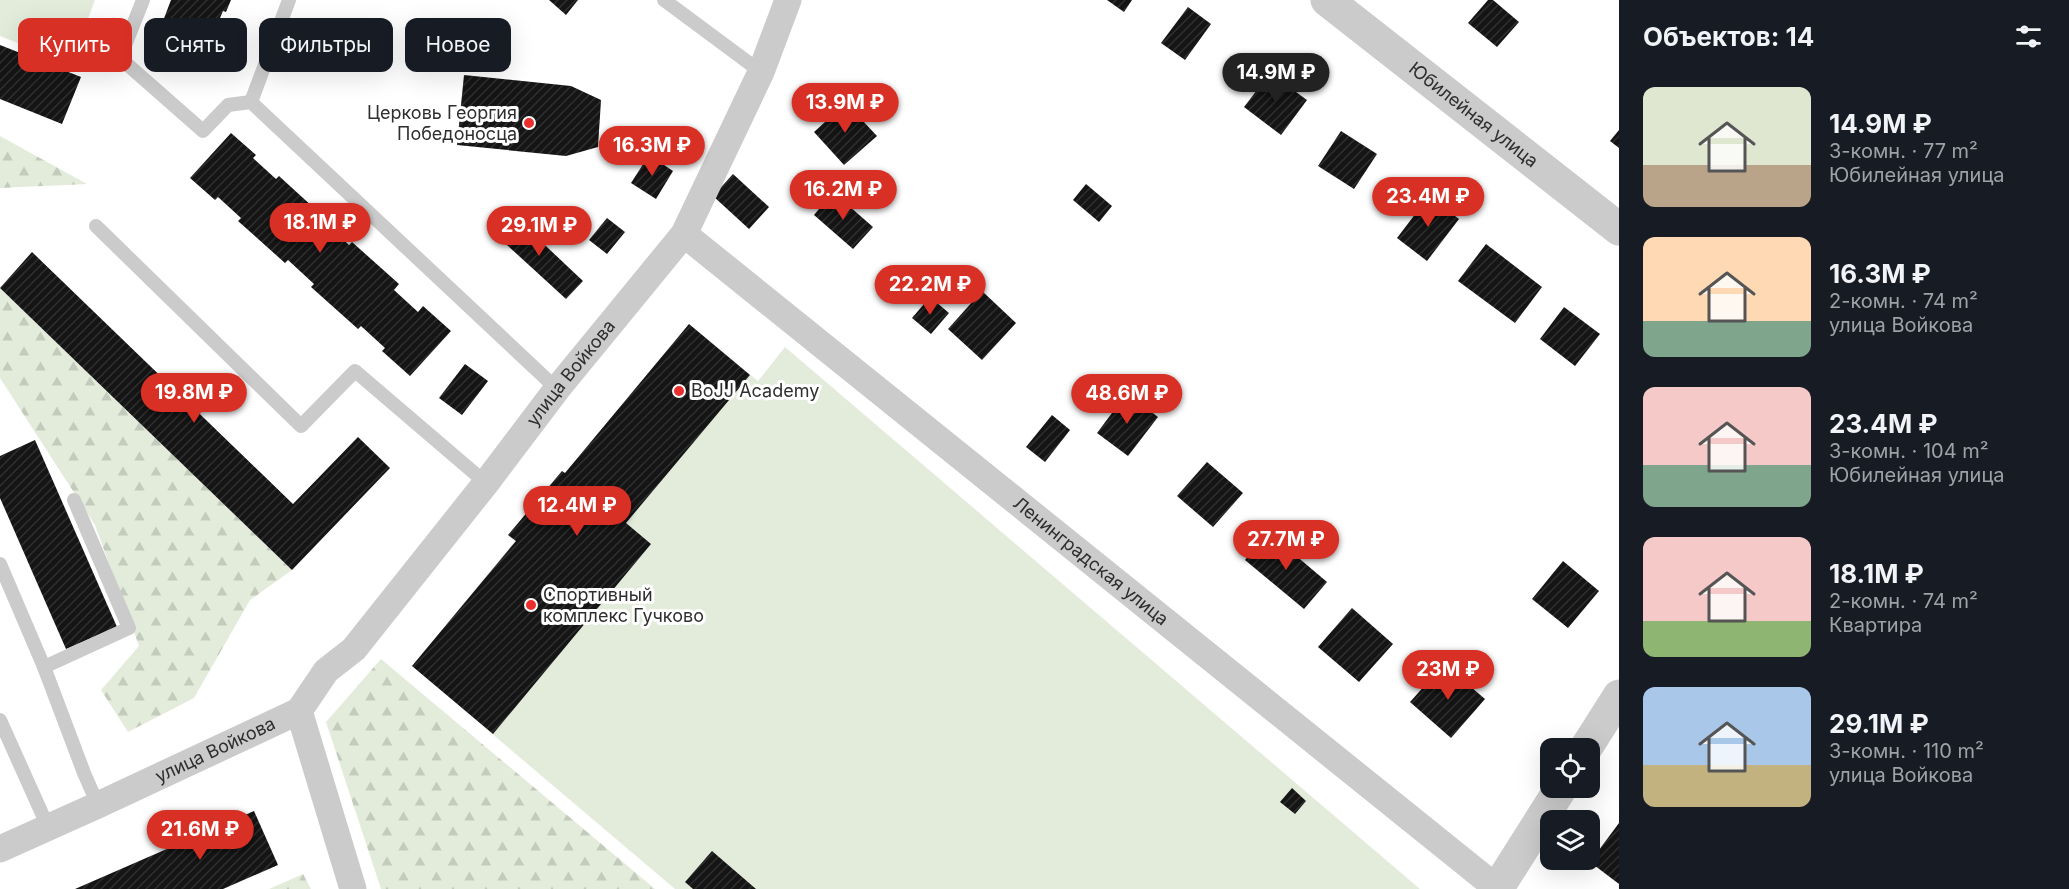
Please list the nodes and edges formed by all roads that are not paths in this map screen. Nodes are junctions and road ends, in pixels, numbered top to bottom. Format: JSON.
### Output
{"nodes":[{"id":1,"x":143,"y":0,"type":"edge"},
{"id":2,"x":290,"y":0,"type":"edge"},
{"id":3,"x":664,"y":0,"type":"edge"},
{"id":4,"x":789,"y":0,"type":"edge"},
{"id":5,"x":1327,"y":0,"type":"edge"},
{"id":6,"x":761,"y":72,"type":"junction"},
{"id":7,"x":251,"y":102,"type":"junction"},
{"id":8,"x":96,"y":226,"type":"dead end"},
{"id":9,"x":1619,"y":229,"type":"edge"},
{"id":10,"x":684,"y":234,"type":"junction"},
{"id":11,"x":557,"y":389,"type":"junction"},
{"id":12,"x":486,"y":483,"type":"junction"},
{"id":13,"x":74,"y":500,"type":"dead end"},
{"id":14,"x":0,"y":564,"type":"edge"},
{"id":15,"x":44,"y":667,"type":"junction"},
{"id":16,"x":1619,"y":696,"type":"edge"},
{"id":17,"x":299,"y":711,"type":"junction"},
{"id":18,"x":0,"y":720,"type":"edge"},
{"id":19,"x":1592,"y":738,"type":"edge"},
{"id":20,"x":1555,"y":798,"type":"edge"},
{"id":21,"x":98,"y":806,"type":"junction"},
{"id":22,"x":48,"y":827,"type":"junction"},
{"id":23,"x":0,"y":849,"type":"edge"},
{"id":24,"x":353,"y":889,"type":"edge"},
{"id":25,"x":1497,"y":889,"type":"edge"}],
"edges":[{"from":1,"to":7,"type":"lane"},
{"from":2,"to":7,"type":"lane"},
{"from":3,"to":6,"type":"lane"},
{"from":4,"to":6,"type":"street","name":"улица Войкова"},
{"from":5,"to":9,"type":"street","name":"Юбилейная улица"},
{"from":6,"to":10,"type":"street","name":"улица Войкова"},
{"from":7,"to":11,"type":"lane"},
{"from":8,"to":12,"type":"lane"},
{"from":10,"to":11,"type":"street","name":"улица Войкова"},
{"from":10,"to":25,"type":"street","name":"Ленинградская улица"},
{"from":11,"to":12,"type":"street","name":"улица Войкова"},
{"from":12,"to":17,"type":"street","name":"улица Войкова"},
{"from":13,"to":15,"type":"lane"},
{"from":14,"to":15,"type":"lane"},
{"from":15,"to":21,"type":"lane"},
{"from":16,"to":19,"type":"street"},
{"from":17,"to":21,"type":"street","name":"улица Войкова"},
{"from":17,"to":24,"type":"street","name":"улица Войкова"},
{"from":18,"to":22,"type":"lane"},
{"from":20,"to":25,"type":"street"},
{"from":21,"to":22,"type":"street","name":"улица Войкова"},
{"from":22,"to":23,"type":"street","name":"улица Войкова"}]}
